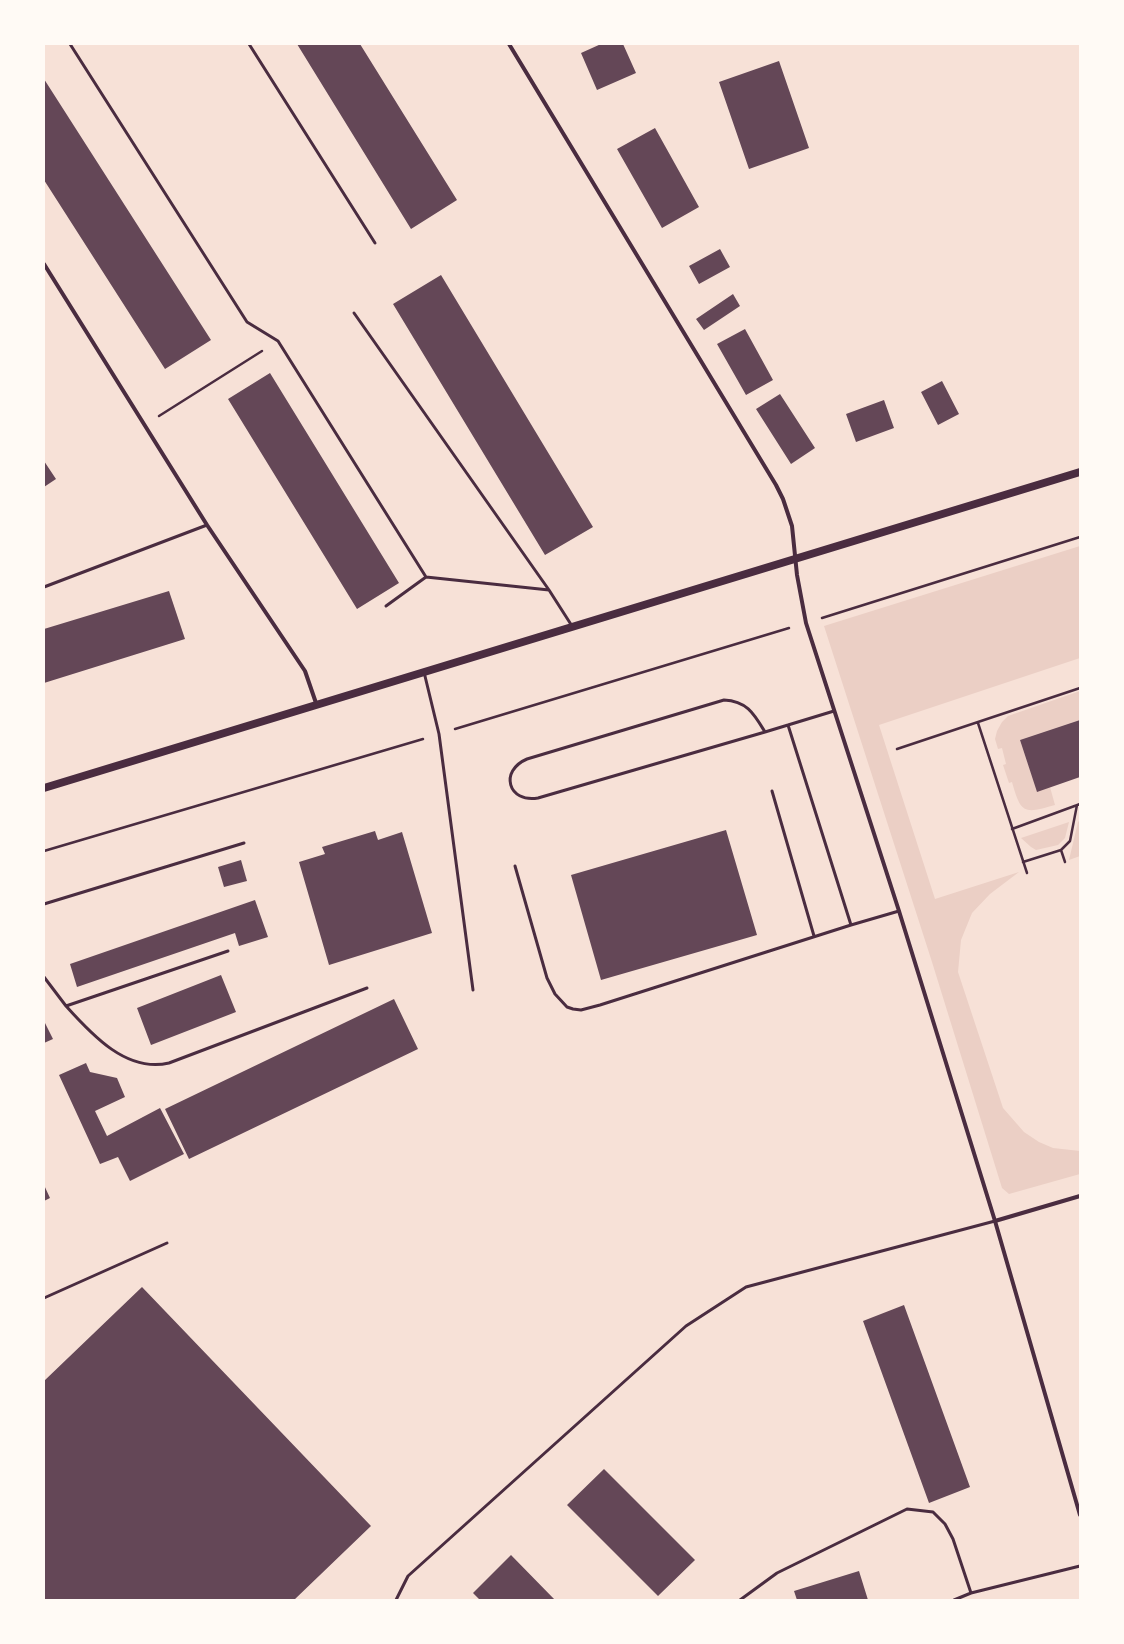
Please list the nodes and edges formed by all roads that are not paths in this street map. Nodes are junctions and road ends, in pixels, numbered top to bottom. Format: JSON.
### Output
{"nodes":[{"id":1,"x":70,"y":44,"type":"edge"},
{"id":2,"x":248,"y":44,"type":"edge"},
{"id":3,"x":509,"y":44,"type":"edge"},
{"id":4,"x":375,"y":243,"type":"dead end"},
{"id":5,"x":44,"y":264,"type":"edge"},
{"id":6,"x":354,"y":313,"type":"dead end"},
{"id":7,"x":1080,"y":472,"type":"edge"},
{"id":8,"x":207,"y":525,"type":"junction"},
{"id":9,"x":796,"y":560,"type":"junction"},
{"id":10,"x":426,"y":577,"type":"junction"},
{"id":11,"x":44,"y":587,"type":"edge"},
{"id":12,"x":549,"y":590,"type":"junction"},
{"id":13,"x":386,"y":606,"type":"dead end"},
{"id":14,"x":573,"y":628,"type":"junction"},
{"id":15,"x":424,"y":672,"type":"junction"},
{"id":16,"x":316,"y":704,"type":"junction"},
{"id":17,"x":834,"y":711,"type":"junction"},
{"id":18,"x":788,"y":725,"type":"junction"},
{"id":19,"x":765,"y":732,"type":"junction"},
{"id":20,"x":44,"y":788,"type":"edge"},
{"id":21,"x":772,"y":791,"type":"dead end"},
{"id":22,"x":244,"y":843,"type":"dead end"},
{"id":23,"x":515,"y":866,"type":"dead end"},
{"id":24,"x":44,"y":904,"type":"edge"},
{"id":25,"x":899,"y":911,"type":"junction"},
{"id":26,"x":851,"y":925,"type":"junction"},
{"id":27,"x":814,"y":936,"type":"junction"},
{"id":28,"x":228,"y":951,"type":"dead end"},
{"id":29,"x":44,"y":977,"type":"edge"},
{"id":30,"x":367,"y":988,"type":"dead end"},
{"id":31,"x":473,"y":990,"type":"dead end"},
{"id":32,"x":66,"y":1006,"type":"junction"},
{"id":33,"x":1080,"y":1196,"type":"edge"},
{"id":34,"x":995,"y":1221,"type":"junction"},
{"id":35,"x":167,"y":1243,"type":"dead end"},
{"id":36,"x":44,"y":1298,"type":"edge"},
{"id":37,"x":1080,"y":1515,"type":"edge"},
{"id":38,"x":1080,"y":1566,"type":"edge"},
{"id":39,"x":972,"y":1593,"type":"junction"},
{"id":40,"x":396,"y":1600,"type":"edge"},
{"id":41,"x":740,"y":1600,"type":"edge"},
{"id":42,"x":954,"y":1600,"type":"edge"}],
"edges":[{"from":1,"to":10,"type":"lane"},
{"from":2,"to":4,"type":"lane"},
{"from":3,"to":9,"type":"street"},
{"from":5,"to":8,"type":"street"},
{"from":6,"to":12,"type":"lane"},
{"from":7,"to":9,"type":"main road"},
{"from":8,"to":11,"type":"lane"},
{"from":8,"to":16,"type":"street"},
{"from":9,"to":14,"type":"main road"},
{"from":9,"to":17,"type":"street"},
{"from":10,"to":12,"type":"lane"},
{"from":10,"to":13,"type":"lane"},
{"from":12,"to":14,"type":"lane"},
{"from":14,"to":15,"type":"main road"},
{"from":15,"to":16,"type":"main road"},
{"from":15,"to":31,"type":"lane"},
{"from":16,"to":20,"type":"main road"},
{"from":17,"to":18,"type":"lane"},
{"from":17,"to":25,"type":"street"},
{"from":18,"to":19,"type":"lane"},
{"from":18,"to":26,"type":"lane"},
{"from":19,"to":19,"type":"lane"},
{"from":21,"to":27,"type":"lane"},
{"from":22,"to":24,"type":"lane"},
{"from":23,"to":27,"type":"lane"},
{"from":25,"to":26,"type":"lane"},
{"from":25,"to":34,"type":"street"},
{"from":26,"to":27,"type":"lane"},
{"from":28,"to":32,"type":"lane"},
{"from":29,"to":32,"type":"lane"},
{"from":30,"to":32,"type":"lane"},
{"from":33,"to":34,"type":"street"},
{"from":34,"to":37,"type":"street"},
{"from":34,"to":40,"type":"lane"},
{"from":35,"to":36,"type":"lane"},
{"from":38,"to":39,"type":"lane"},
{"from":39,"to":41,"type":"lane"},
{"from":39,"to":42,"type":"lane"}]}
